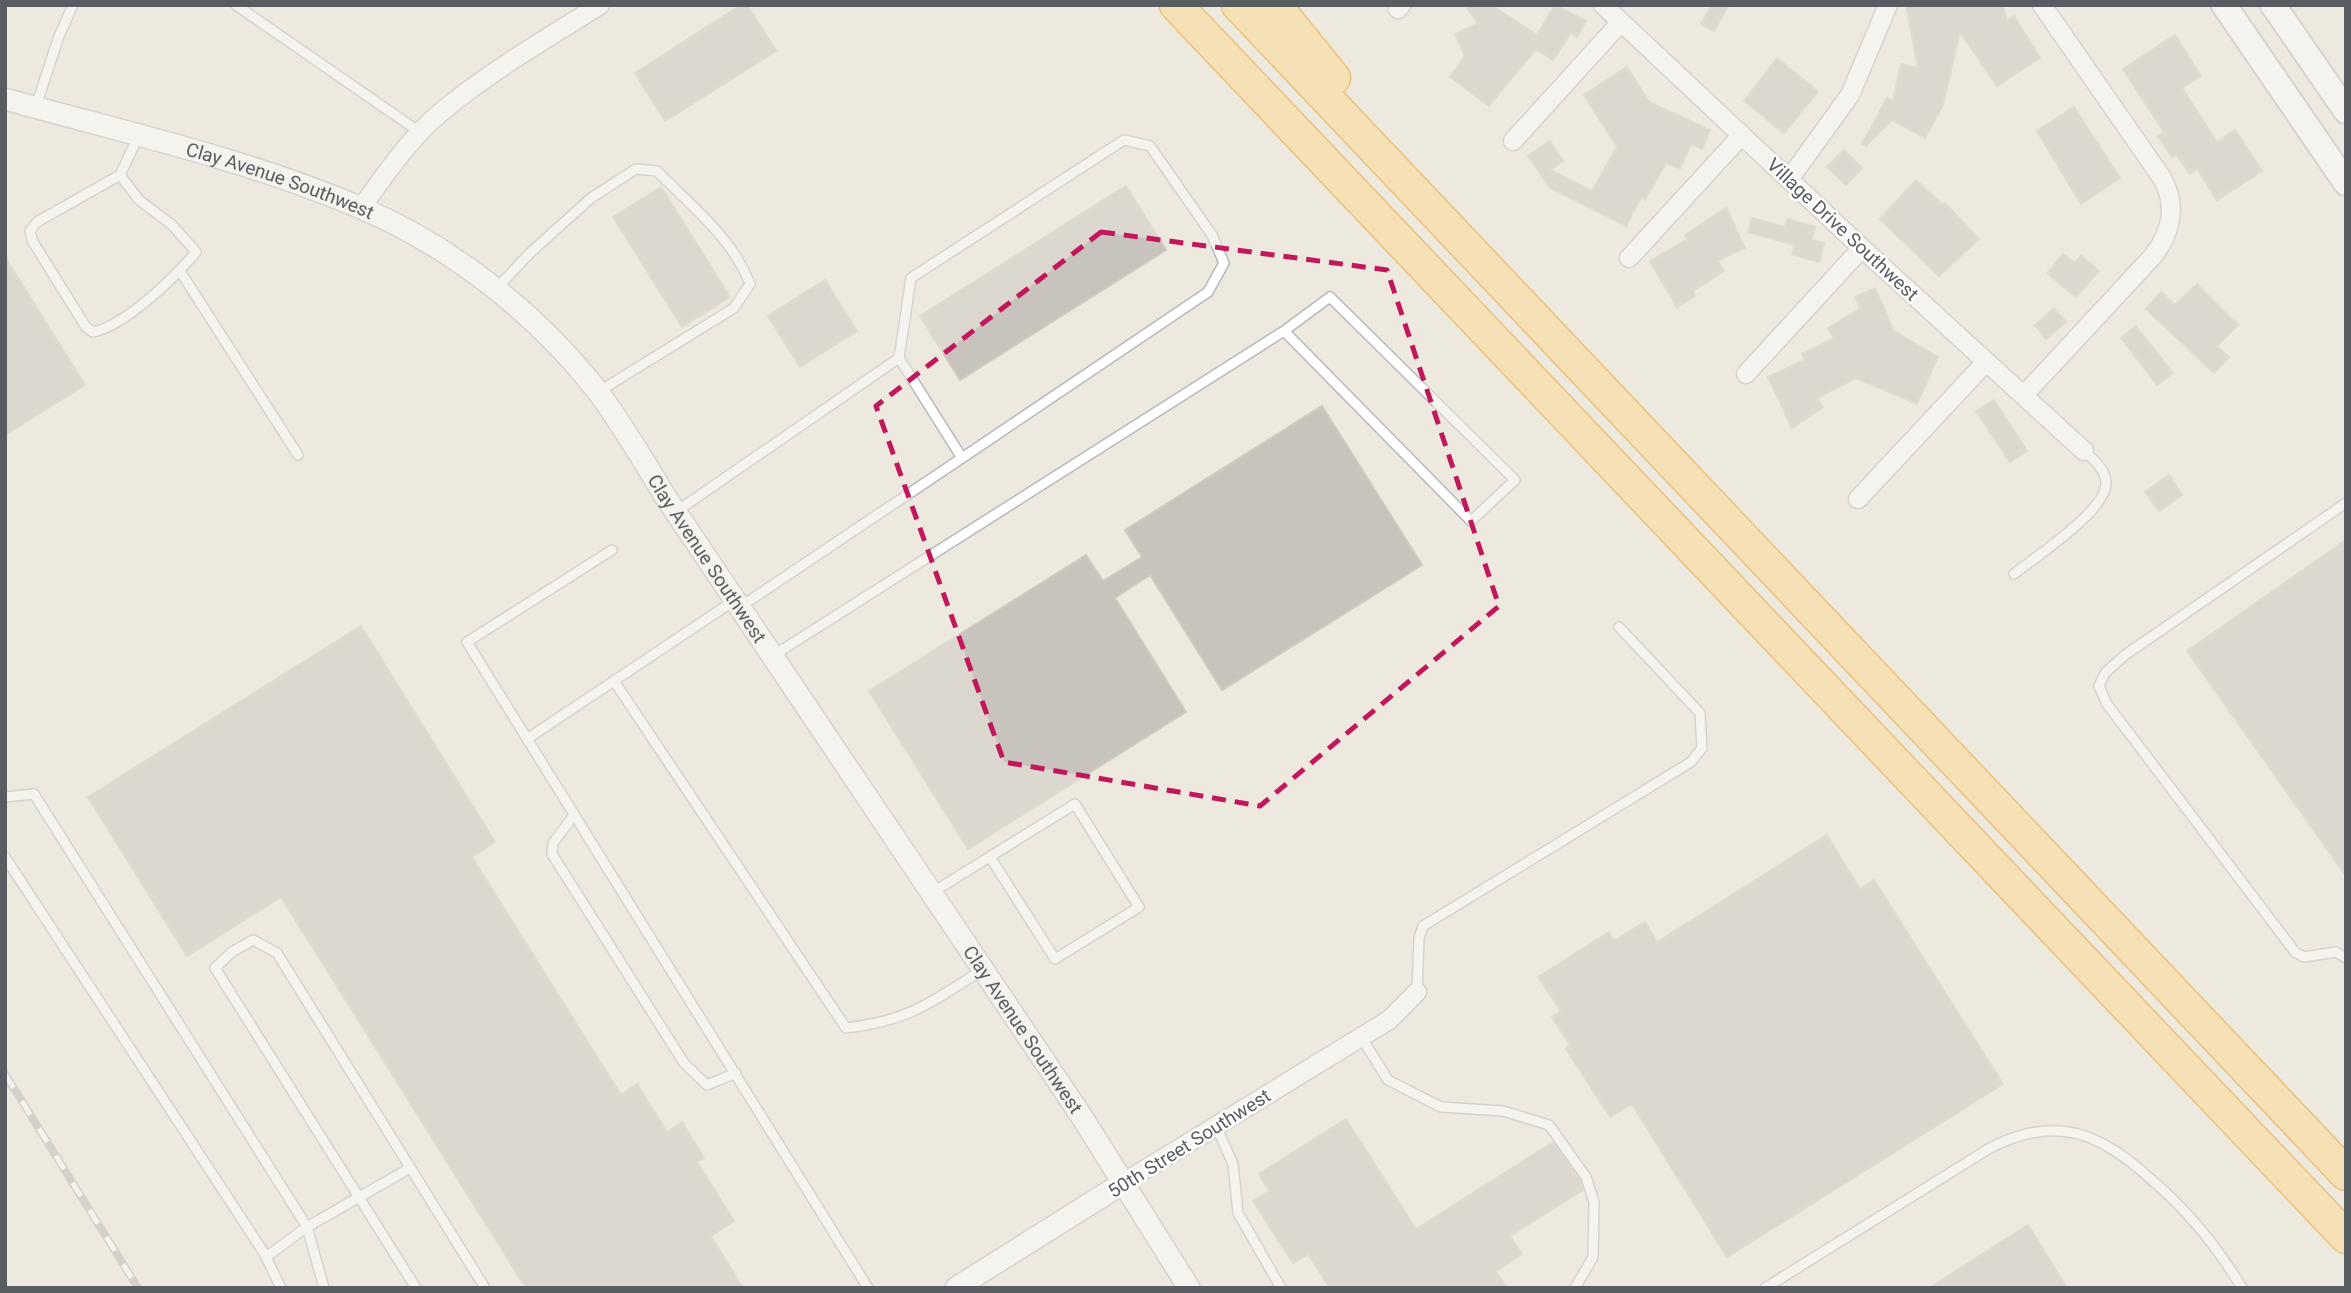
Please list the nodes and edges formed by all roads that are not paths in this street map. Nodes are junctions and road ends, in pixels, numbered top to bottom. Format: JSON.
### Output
{"nodes":[{"id":1,"x":73,"y":5,"type":"edge"},
{"id":2,"x":236,"y":5,"type":"edge"},
{"id":3,"x":600,"y":5,"type":"edge"},
{"id":4,"x":1162,"y":5,"type":"edge"},
{"id":5,"x":1176,"y":5,"type":"edge"},
{"id":6,"x":1238,"y":5,"type":"edge"},
{"id":7,"x":1275,"y":5,"type":"edge"},
{"id":8,"x":1604,"y":5,"type":"edge"},
{"id":9,"x":1888,"y":5,"type":"edge"},
{"id":10,"x":2042,"y":5,"type":"edge"},
{"id":11,"x":2224,"y":5,"type":"edge"},
{"id":12,"x":2273,"y":5,"type":"edge"},
{"id":13,"x":1621,"y":22,"type":"junction"},
{"id":14,"x":5,"y":99,"type":"edge"},
{"id":15,"x":35,"y":108,"type":"junction"},
{"id":16,"x":2346,"y":111,"type":"edge"},
{"id":17,"x":1278,"y":113,"type":"junction"},
{"id":18,"x":421,"y":133,"type":"junction"},
{"id":19,"x":1742,"y":135,"type":"junction"},
{"id":20,"x":138,"y":137,"type":"junction"},
{"id":21,"x":1513,"y":141,"type":"dead end"},
{"id":22,"x":120,"y":175,"type":"junction"},
{"id":23,"x":1790,"y":178,"type":"junction"},
{"id":24,"x":2346,"y":183,"type":"edge"},
{"id":25,"x":361,"y":208,"type":"junction"},
{"id":26,"x":1862,"y":248,"type":"junction"},
{"id":27,"x":1629,"y":258,"type":"dead end"},
{"id":28,"x":180,"y":271,"type":"junction"},
{"id":29,"x":496,"y":289,"type":"junction"},
{"id":30,"x":1517,"y":297,"type":"junction"},
{"id":31,"x":1284,"y":331,"type":"junction"},
{"id":32,"x":899,"y":358,"type":"junction"},
{"id":33,"x":1986,"y":362,"type":"junction"},
{"id":34,"x":1746,"y":374,"type":"dead end"},
{"id":35,"x":598,"y":392,"type":"junction"},
{"id":36,"x":2024,"y":395,"type":"junction"},
{"id":37,"x":2084,"y":450,"type":"joint"},
{"id":38,"x":298,"y":455,"type":"dead end"},
{"id":39,"x":962,"y":458,"type":"junction"},
{"id":40,"x":1858,"y":499,"type":"dead end"},
{"id":41,"x":2346,"y":503,"type":"edge"},
{"id":42,"x":675,"y":512,"type":"junction"},
{"id":43,"x":612,"y":550,"type":"dead end"},
{"id":44,"x":2014,"y":573,"type":"dead end"},
{"id":45,"x":737,"y":604,"type":"junction"},
{"id":46,"x":1619,"y":627,"type":"dead end"},
{"id":47,"x":773,"y":656,"type":"junction"},
{"id":48,"x":614,"y":681,"type":"junction"},
{"id":49,"x":527,"y":739,"type":"junction"},
{"id":50,"x":5,"y":797,"type":"edge"},
{"id":51,"x":575,"y":815,"type":"junction"},
{"id":52,"x":5,"y":857,"type":"edge"},
{"id":53,"x":990,"y":857,"type":"junction"},
{"id":54,"x":932,"y":893,"type":"junction"},
{"id":55,"x":2346,"y":958,"type":"edge"},
{"id":56,"x":983,"y":969,"type":"junction"},
{"id":57,"x":1417,"y":992,"type":"joint"},
{"id":58,"x":1361,"y":1037,"type":"junction"},
{"id":59,"x":736,"y":1073,"type":"junction"},
{"id":60,"x":1216,"y":1126,"type":"junction"},
{"id":61,"x":410,"y":1168,"type":"junction"},
{"id":62,"x":2346,"y":1174,"type":"edge"},
{"id":63,"x":1123,"y":1183,"type":"junction"},
{"id":64,"x":360,"y":1199,"type":"junction"},
{"id":65,"x":307,"y":1227,"type":"junction"},
{"id":66,"x":2346,"y":1237,"type":"edge"},
{"id":67,"x":266,"y":1256,"type":"junction"},
{"id":68,"x":281,"y":1288,"type":"edge"},
{"id":69,"x":324,"y":1288,"type":"edge"},
{"id":70,"x":416,"y":1288,"type":"edge"},
{"id":71,"x":485,"y":1288,"type":"edge"},
{"id":72,"x":868,"y":1288,"type":"edge"},
{"id":73,"x":956,"y":1288,"type":"edge"},
{"id":74,"x":1189,"y":1288,"type":"edge"},
{"id":75,"x":1281,"y":1288,"type":"edge"},
{"id":76,"x":1575,"y":1288,"type":"edge"},
{"id":77,"x":1765,"y":1288,"type":"edge"},
{"id":78,"x":2242,"y":1288,"type":"edge"}],
"edges":[{"from":1,"to":15,"type":"lane"},
{"from":2,"to":18,"type":"lane"},
{"from":3,"to":18,"type":"street"},
{"from":4,"to":17,"type":"highway"},
{"from":5,"to":17,"type":"highway"},
{"from":6,"to":30,"type":"highway"},
{"from":7,"to":30,"type":"highway"},
{"from":8,"to":13,"type":"street","name":"Village Drive Southwest"},
{"from":9,"to":23,"type":"street"},
{"from":10,"to":36,"type":"street"},
{"from":11,"to":24,"type":"main road"},
{"from":12,"to":16,"type":"main road"},
{"from":13,"to":19,"type":"street","name":"Village Drive Southwest"},
{"from":13,"to":21,"type":"street"},
{"from":14,"to":15,"type":"street","name":"Clay Avenue Southwest"},
{"from":15,"to":20,"type":"street","name":"Clay Avenue Southwest"},
{"from":17,"to":66,"type":"highway"},
{"from":18,"to":25,"type":"street"},
{"from":19,"to":23,"type":"street","name":"Village Drive Southwest"},
{"from":19,"to":27,"type":"street"},
{"from":20,"to":22,"type":"lane"},
{"from":20,"to":25,"type":"street","name":"Clay Avenue Southwest"},
{"from":22,"to":28,"type":"lane"},
{"from":22,"to":28,"type":"lane"},
{"from":23,"to":26,"type":"street","name":"Village Drive Southwest"},
{"from":25,"to":29,"type":"street","name":"Clay Avenue Southwest"},
{"from":26,"to":33,"type":"street","name":"Village Drive Southwest"},
{"from":26,"to":34,"type":"street"},
{"from":28,"to":38,"type":"lane"},
{"from":29,"to":35,"type":"street","name":"Clay Avenue Southwest"},
{"from":29,"to":35,"type":"lane"},
{"from":30,"to":62,"type":"highway"},
{"from":31,"to":31,"type":"lane"},
{"from":31,"to":47,"type":"lane"},
{"from":32,"to":39,"type":"lane"},
{"from":32,"to":39,"type":"lane"},
{"from":32,"to":42,"type":"lane"},
{"from":33,"to":36,"type":"street","name":"Village Drive Southwest"},
{"from":33,"to":40,"type":"street"},
{"from":35,"to":42,"type":"street","name":"Clay Avenue Southwest"},
{"from":36,"to":37,"type":"street","name":"Village Drive Southwest"},
{"from":37,"to":44,"type":"lane"},
{"from":39,"to":45,"type":"lane"},
{"from":41,"to":55,"type":"lane"},
{"from":42,"to":45,"type":"street","name":"Clay Avenue Southwest"},
{"from":43,"to":49,"type":"lane"},
{"from":45,"to":47,"type":"street","name":"Clay Avenue Southwest"},
{"from":45,"to":48,"type":"lane"},
{"from":46,"to":57,"type":"lane"},
{"from":47,"to":54,"type":"street","name":"Clay Avenue Southwest"},
{"from":48,"to":49,"type":"lane"},
{"from":48,"to":56,"type":"lane"},
{"from":49,"to":51,"type":"lane"},
{"from":50,"to":65,"type":"lane"},
{"from":51,"to":59,"type":"lane"},
{"from":51,"to":59,"type":"lane"},
{"from":52,"to":67,"type":"lane"},
{"from":53,"to":53,"type":"lane"},
{"from":53,"to":54,"type":"lane"},
{"from":54,"to":56,"type":"street","name":"Clay Avenue Southwest"},
{"from":56,"to":63,"type":"street","name":"Clay Avenue Southwest"},
{"from":57,"to":58,"type":"street","name":"50th Street Southwest"},
{"from":58,"to":60,"type":"street","name":"50th Street Southwest"},
{"from":58,"to":76,"type":"lane"},
{"from":59,"to":72,"type":"lane"},
{"from":60,"to":63,"type":"street","name":"50th Street Southwest"},
{"from":60,"to":75,"type":"lane"},
{"from":61,"to":64,"type":"lane"},
{"from":61,"to":64,"type":"lane"},
{"from":61,"to":71,"type":"lane"},
{"from":63,"to":73,"type":"street","name":"50th Street Southwest"},
{"from":63,"to":74,"type":"street","name":"Clay Avenue Southwest"},
{"from":64,"to":65,"type":"lane"},
{"from":64,"to":70,"type":"lane"},
{"from":65,"to":67,"type":"lane"},
{"from":65,"to":69,"type":"lane"},
{"from":67,"to":68,"type":"lane"},
{"from":77,"to":78,"type":"lane"}]}
